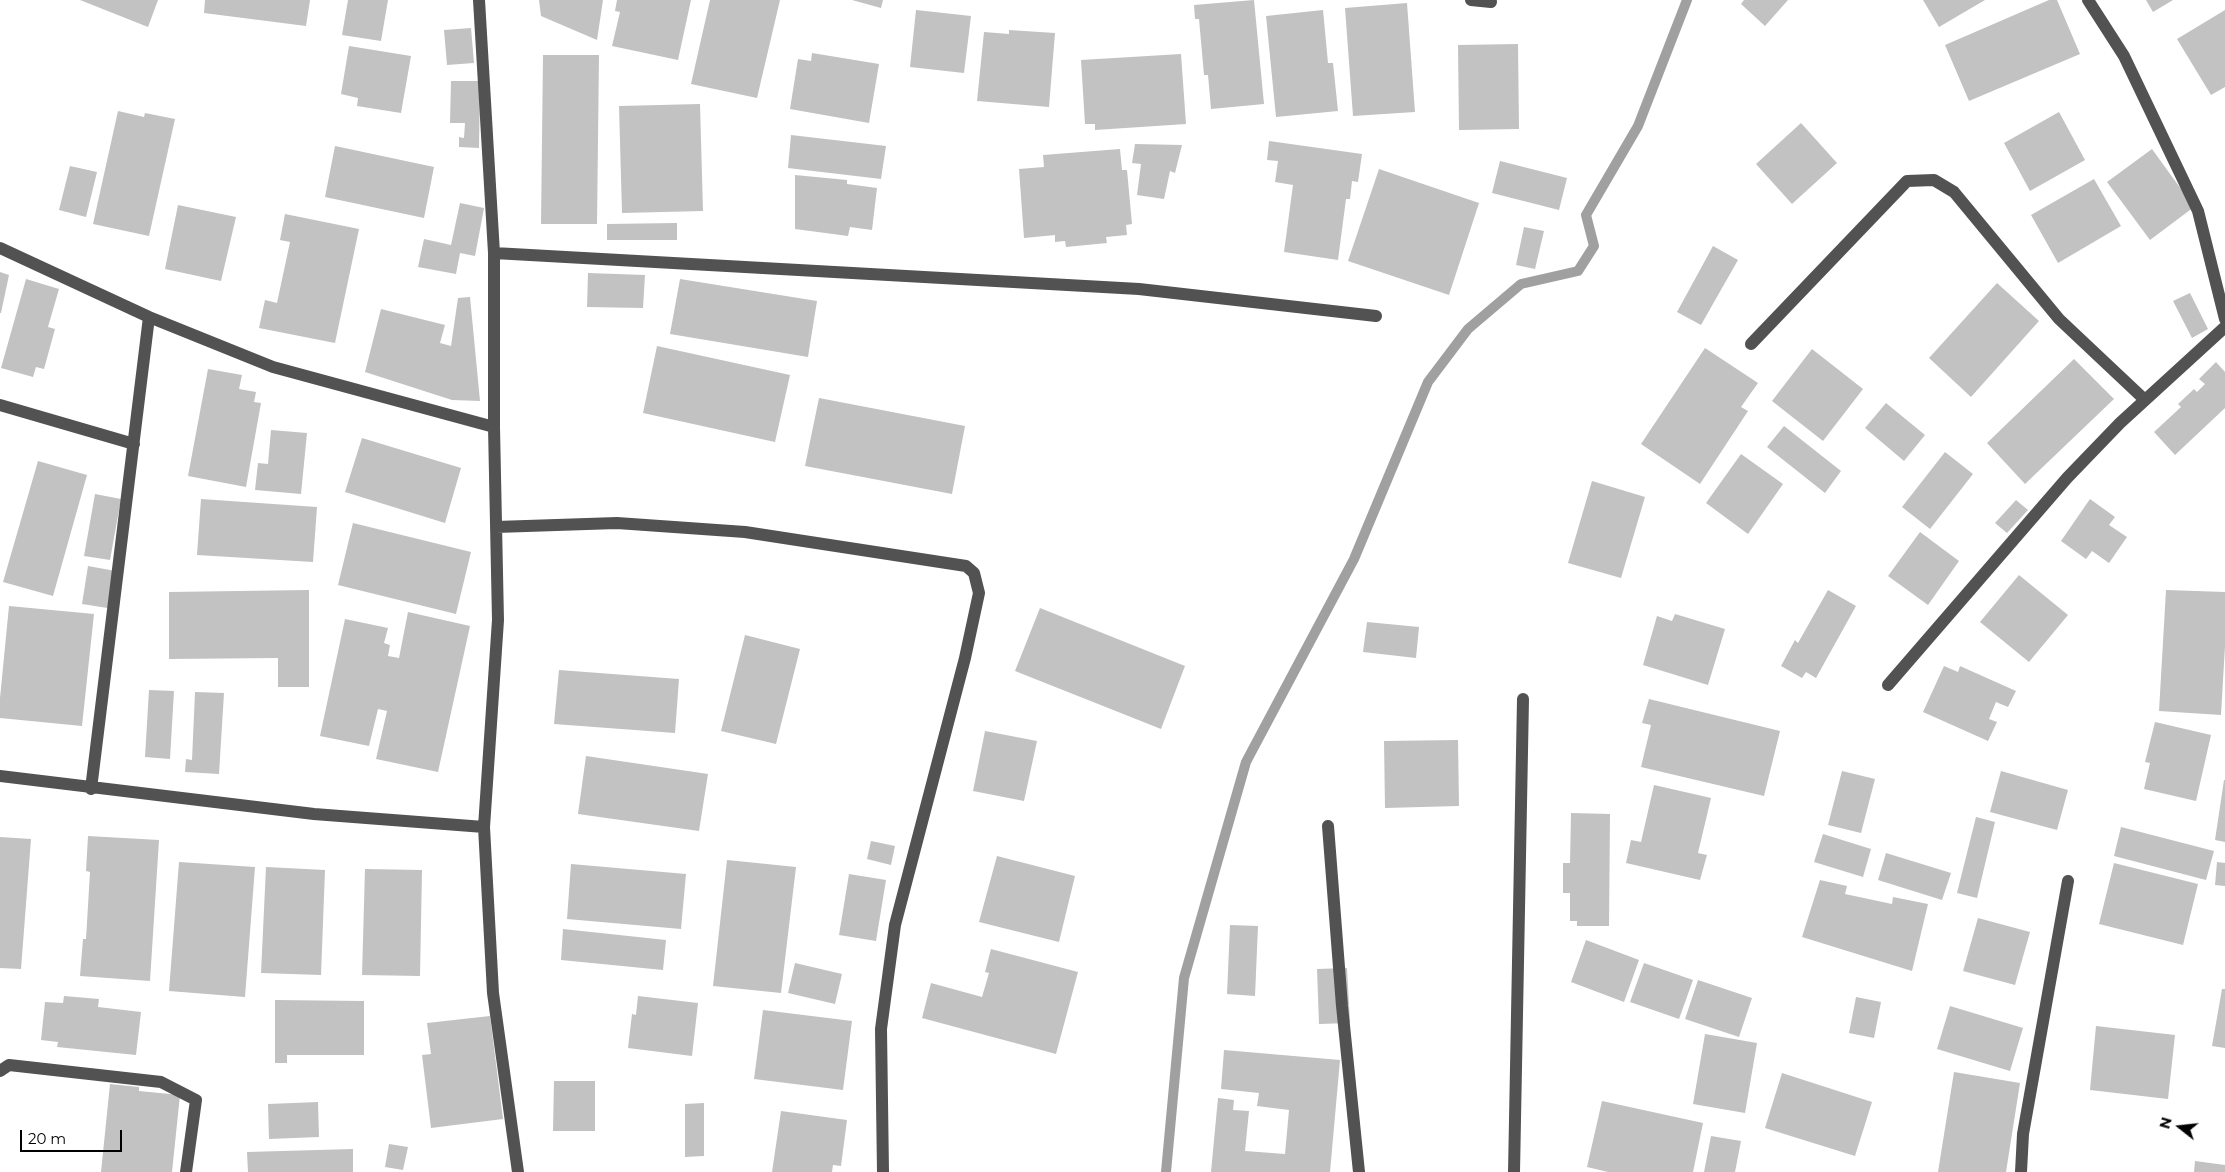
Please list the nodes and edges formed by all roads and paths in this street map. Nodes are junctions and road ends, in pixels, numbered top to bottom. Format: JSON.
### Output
{"nodes":[{"id":1,"x":479,"y":0,"type":"edge"},
{"id":2,"x":1471,"y":0,"type":"edge"},
{"id":3,"x":2088,"y":0,"type":"edge"},
{"id":4,"x":1491,"y":2,"type":"dead end"},
{"id":5,"x":0,"y":248,"type":"edge"},
{"id":6,"x":494,"y":253,"type":"junction"},
{"id":7,"x":1376,"y":316,"type":"dead end"},
{"id":8,"x":149,"y":317,"type":"junction"},
{"id":9,"x":2225,"y":319,"type":"edge"},
{"id":10,"x":2225,"y":327,"type":"edge"},
{"id":11,"x":1751,"y":344,"type":"dead end"},
{"id":12,"x":2145,"y":400,"type":"junction"},
{"id":13,"x":0,"y":405,"type":"edge"},
{"id":14,"x":494,"y":427,"type":"junction"},
{"id":15,"x":134,"y":444,"type":"junction"},
{"id":16,"x":496,"y":527,"type":"junction"},
{"id":17,"x":1888,"y":685,"type":"dead end"},
{"id":18,"x":1523,"y":699,"type":"dead end"},
{"id":19,"x":0,"y":776,"type":"edge"},
{"id":20,"x":91,"y":788,"type":"junction"},
{"id":21,"x":1328,"y":826,"type":"dead end"},
{"id":22,"x":484,"y":827,"type":"junction"},
{"id":23,"x":2068,"y":881,"type":"dead end"},
{"id":24,"x":0,"y":1071,"type":"edge"},
{"id":25,"x":186,"y":1172,"type":"edge"},
{"id":26,"x":518,"y":1172,"type":"edge"},
{"id":27,"x":883,"y":1172,"type":"edge"},
{"id":28,"x":1359,"y":1172,"type":"edge"},
{"id":29,"x":1514,"y":1172,"type":"edge"},
{"id":30,"x":2021,"y":1172,"type":"edge"}],
"edges":[{"from":1,"to":6,"type":"street"},
{"from":2,"to":4,"type":"street"},
{"from":3,"to":9,"type":"street"},
{"from":5,"to":8,"type":"street"},
{"from":6,"to":7,"type":"street"},
{"from":6,"to":14,"type":"street"},
{"from":8,"to":14,"type":"street"},
{"from":8,"to":15,"type":"street"},
{"from":10,"to":12,"type":"street"},
{"from":11,"to":12,"type":"street"},
{"from":12,"to":17,"type":"street"},
{"from":13,"to":15,"type":"street"},
{"from":14,"to":16,"type":"street"},
{"from":15,"to":20,"type":"street"},
{"from":16,"to":22,"type":"street"},
{"from":16,"to":27,"type":"street"},
{"from":18,"to":29,"type":"street"},
{"from":19,"to":20,"type":"street"},
{"from":20,"to":22,"type":"street"},
{"from":21,"to":28,"type":"street"},
{"from":22,"to":26,"type":"street"},
{"from":23,"to":30,"type":"street"},
{"from":24,"to":25,"type":"street"}]}
